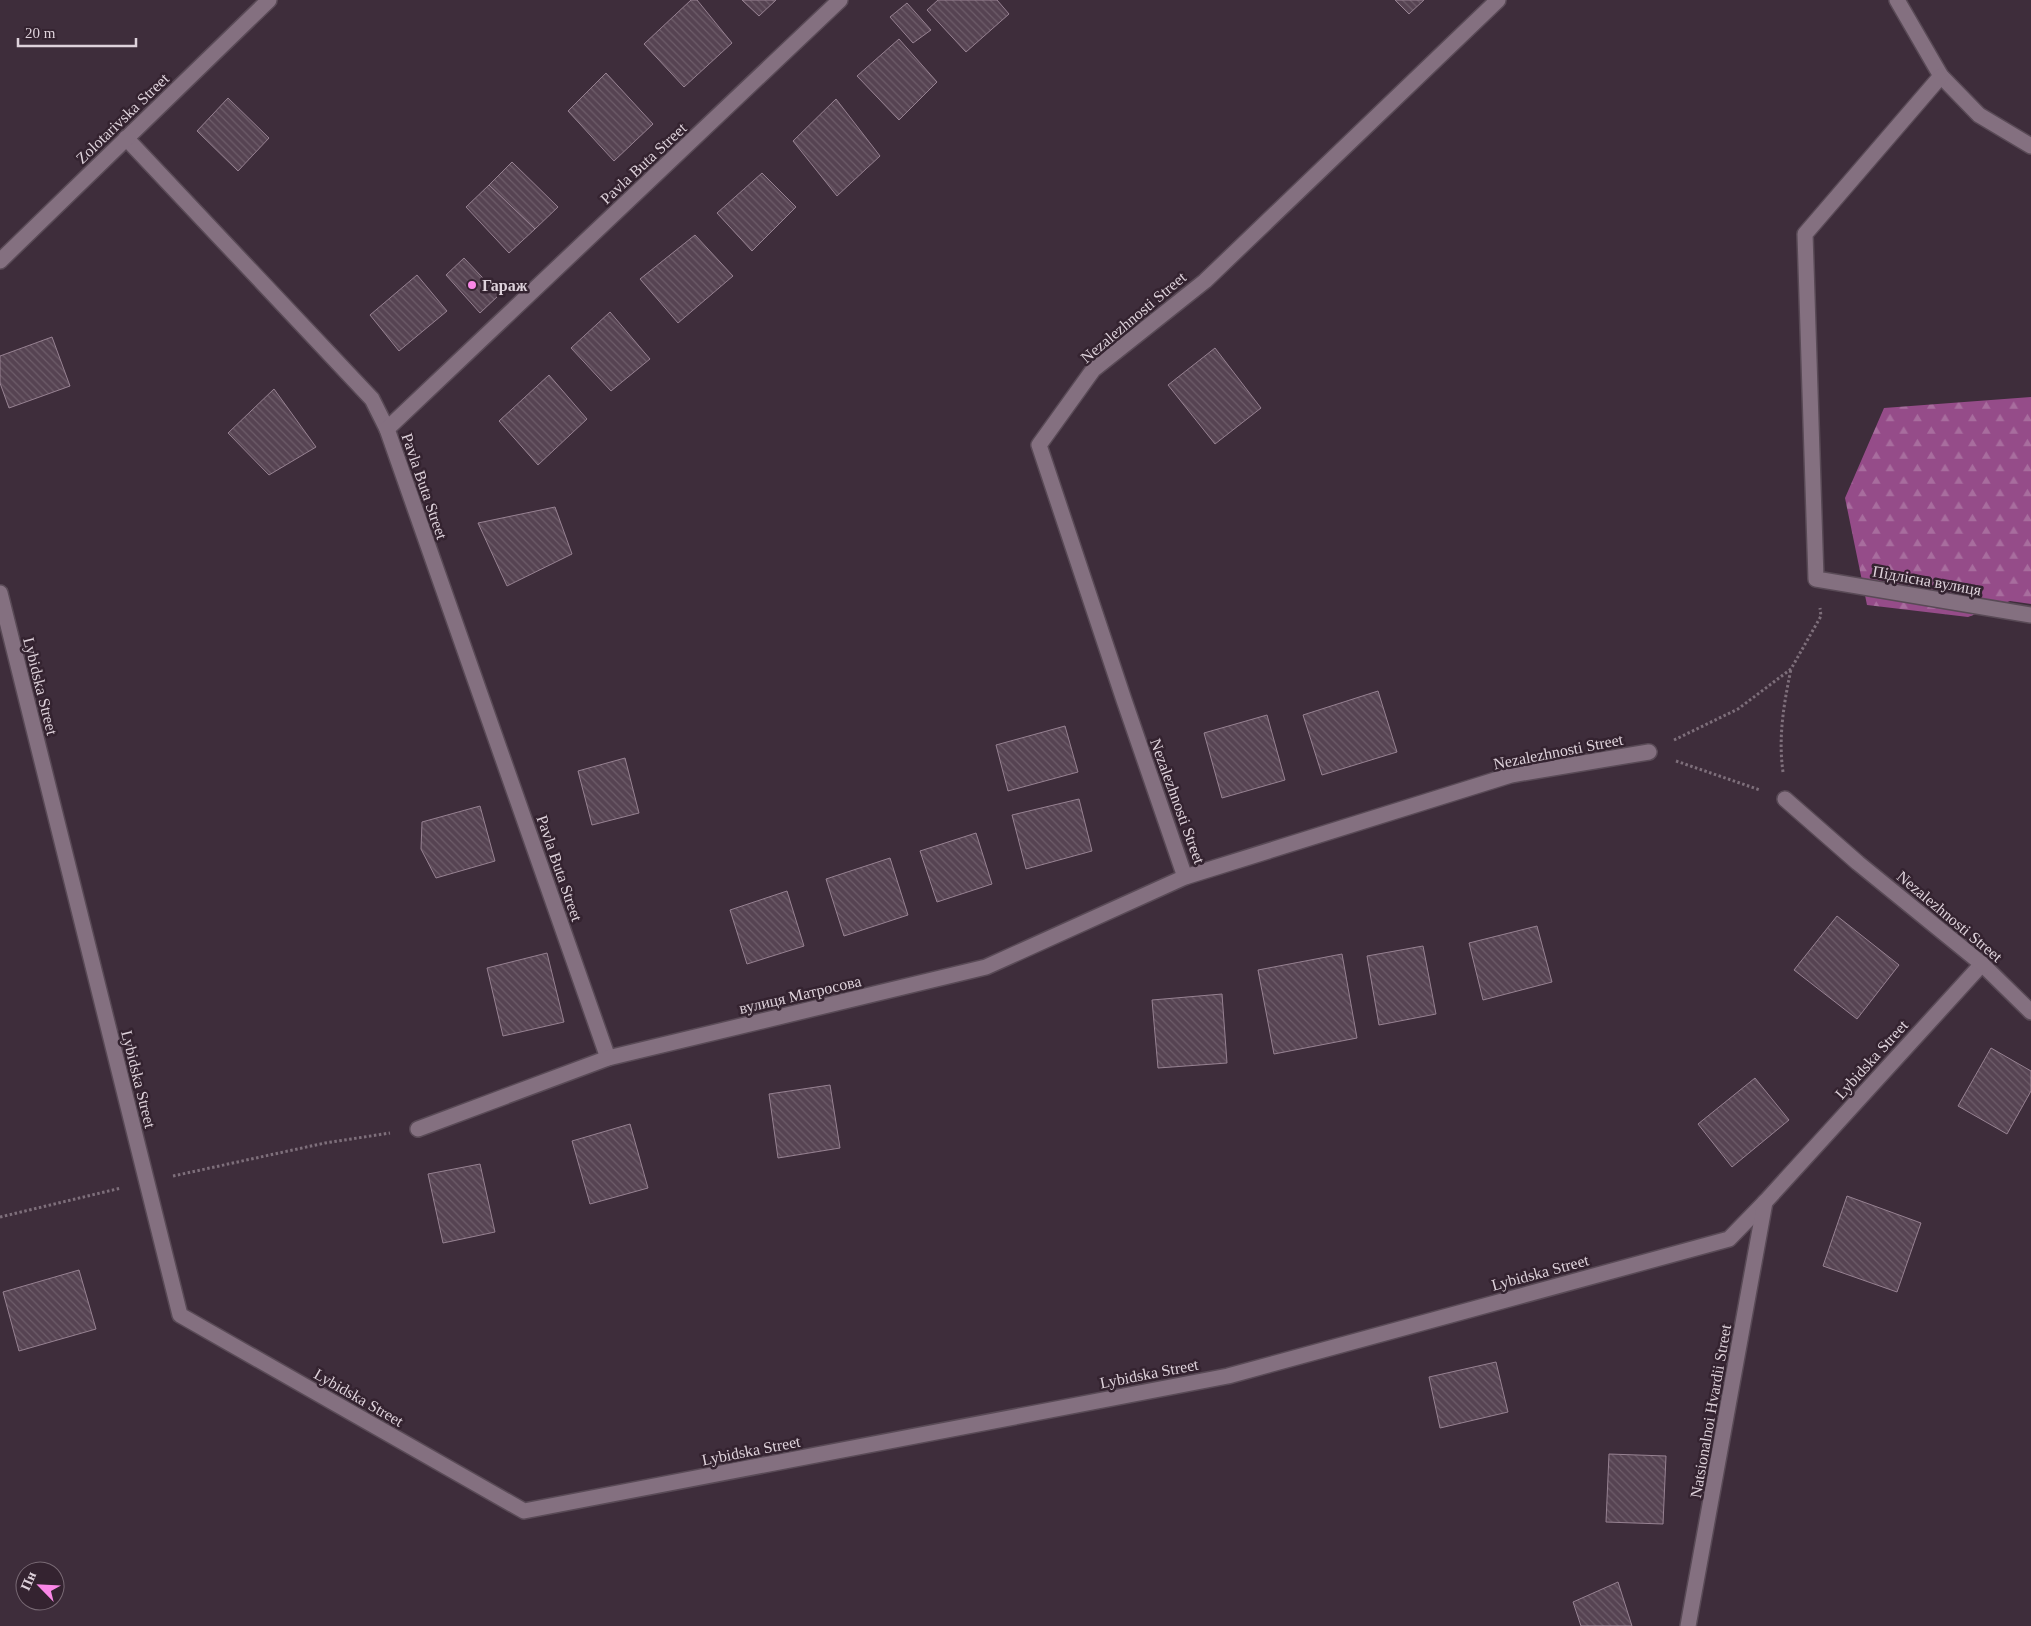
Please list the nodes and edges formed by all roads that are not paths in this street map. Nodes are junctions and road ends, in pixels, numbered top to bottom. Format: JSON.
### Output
{"nodes":[{"id":1,"x":269,"y":0,"type":"edge"},
{"id":2,"x":840,"y":0,"type":"edge"},
{"id":3,"x":1498,"y":0,"type":"edge"},
{"id":4,"x":1897,"y":0,"type":"edge"},
{"id":5,"x":1941,"y":76,"type":"junction"},
{"id":6,"x":126,"y":138,"type":"junction"},
{"id":7,"x":2031,"y":146,"type":"edge"},
{"id":8,"x":0,"y":261,"type":"edge"},
{"id":9,"x":387,"y":429,"type":"junction"},
{"id":10,"x":0,"y":593,"type":"edge"},
{"id":11,"x":2031,"y":615,"type":"edge"},
{"id":12,"x":1649,"y":752,"type":"road end"},
{"id":13,"x":1785,"y":798,"type":"road end"},
{"id":14,"x":1185,"y":877,"type":"junction"},
{"id":15,"x":1982,"y":964,"type":"junction"},
{"id":16,"x":2031,"y":1012,"type":"edge"},
{"id":17,"x":608,"y":1058,"type":"junction"},
{"id":18,"x":418,"y":1129,"type":"road end"},
{"id":19,"x":1765,"y":1202,"type":"junction"},
{"id":20,"x":1688,"y":1626,"type":"edge"}],
"edges":[{"from":1,"to":6,"type":"street","name":"Zolotarivska Street"},
{"from":2,"to":9,"type":"street","name":"Pavla Buta Street"},
{"from":3,"to":14,"type":"street","name":"Nezalezhnosti Street"},
{"from":4,"to":5,"type":"street"},
{"from":5,"to":7,"type":"street"},
{"from":5,"to":11,"type":"street","name":"Підлісна вулиця"},
{"from":6,"to":8,"type":"street","name":"Zolotarivska Street"},
{"from":6,"to":9,"type":"street"},
{"from":9,"to":17,"type":"street","name":"Pavla Buta Street"},
{"from":10,"to":19,"type":"street","name":"Lybidska Street"},
{"from":12,"to":14,"type":"street","name":"Nezalezhnosti Street"},
{"from":13,"to":15,"type":"street","name":"Nezalezhnosti Street"},
{"from":14,"to":17,"type":"street","name":"вулиця Матросова"},
{"from":15,"to":16,"type":"street","name":"Nezalezhnosti Street"},
{"from":15,"to":19,"type":"street","name":"Lybidska Street"},
{"from":17,"to":18,"type":"street","name":"вулиця Матросова"},
{"from":19,"to":20,"type":"street","name":"Natsionalnoi Hvardii Street"}]}
